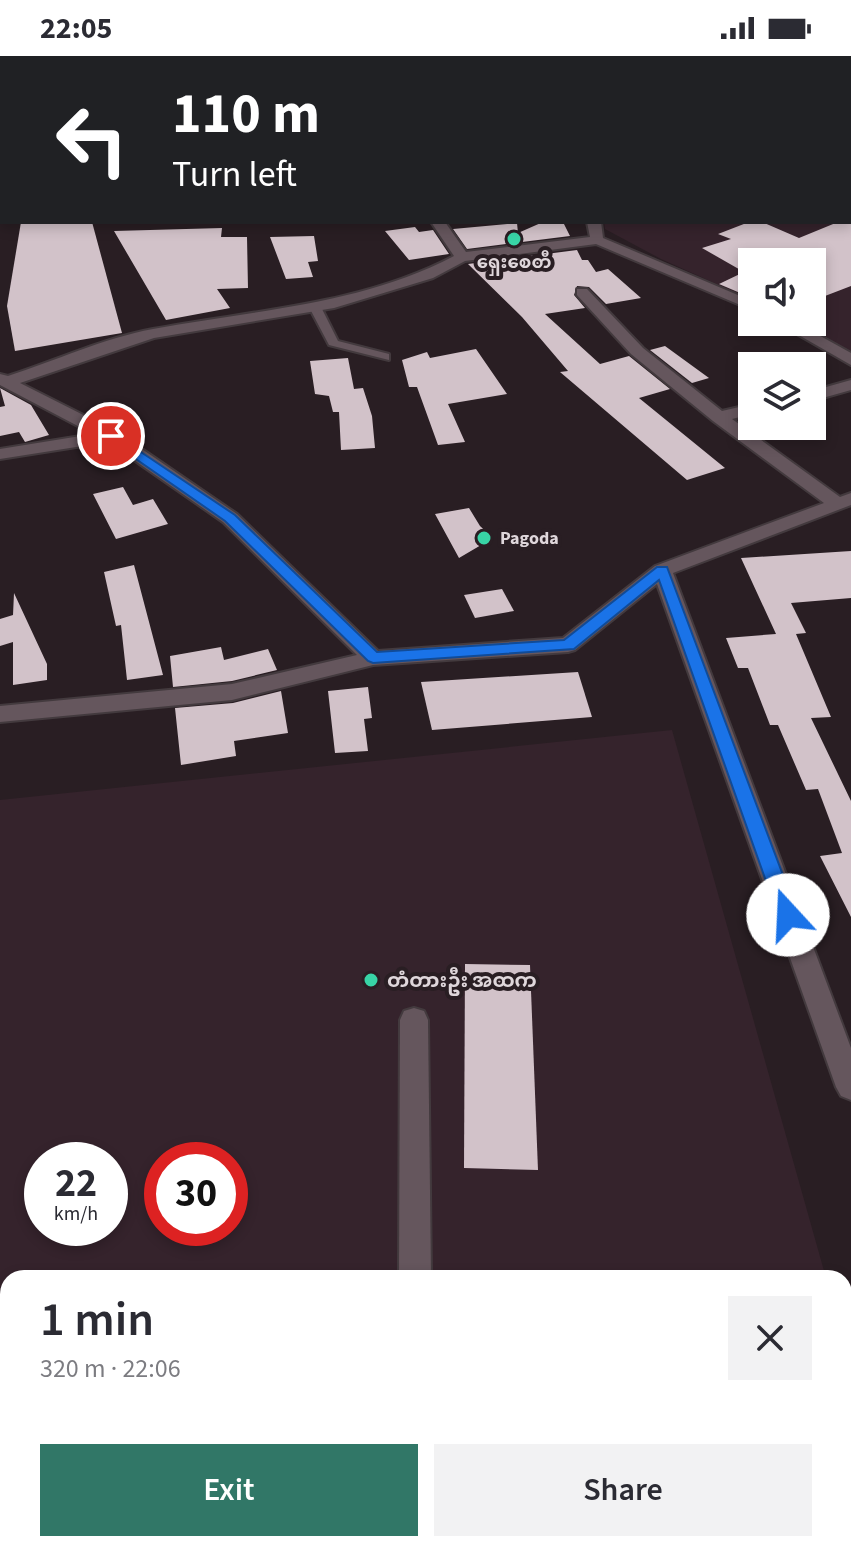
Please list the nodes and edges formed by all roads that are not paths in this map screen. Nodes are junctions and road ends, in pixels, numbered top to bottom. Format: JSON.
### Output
{"nodes":[{"id":1,"x":439,"y":224,"type":"edge"},
{"id":2,"x":594,"y":224,"type":"edge"},
{"id":3,"x":597,"y":240,"type":"junction"},
{"id":4,"x":462,"y":257,"type":"junction"},
{"id":5,"x":582,"y":292,"type":"dead end"},
{"id":6,"x":738,"y":300,"type":"edge"},
{"id":7,"x":315,"y":307,"type":"junction"},
{"id":8,"x":809,"y":336,"type":"edge"},
{"id":9,"x":385,"y":357,"type":"dead end"},
{"id":10,"x":851,"y":360,"type":"edge"},
{"id":11,"x":3,"y":381,"type":"edge"},
{"id":12,"x":851,"y":385,"type":"edge"},
{"id":13,"x":826,"y":392,"type":"edge"},
{"id":14,"x":738,"y":412,"type":"edge"},
{"id":15,"x":719,"y":417,"type":"junction"},
{"id":16,"x":111,"y":436,"type":"junction"},
{"id":17,"x":0,"y":454,"type":"edge"},
{"id":18,"x":844,"y":502,"type":"edge"},
{"id":19,"x":662,"y":570,"type":"junction"},
{"id":20,"x":373,"y":658,"type":"junction"},
{"id":21,"x":0,"y":714,"type":"edge"},
{"id":22,"x":414,"y":1020,"type":"dead end"},
{"id":23,"x":851,"y":1087,"type":"edge"},
{"id":24,"x":415,"y":1270,"type":"edge"}],
"edges":[{"from":1,"to":4,"type":"street"},
{"from":2,"to":3,"type":"street"},
{"from":3,"to":4,"type":"street"},
{"from":3,"to":6,"type":"street"},
{"from":4,"to":7,"type":"street"},
{"from":5,"to":15,"type":"street"},
{"from":7,"to":9,"type":"lane"},
{"from":7,"to":11,"type":"street"},
{"from":8,"to":10,"type":"street"},
{"from":11,"to":16,"type":"street"},
{"from":12,"to":13,"type":"street"},
{"from":14,"to":15,"type":"street"},
{"from":15,"to":18,"type":"street"},
{"from":16,"to":17,"type":"street"},
{"from":16,"to":20,"type":"street"},
{"from":18,"to":19,"type":"street"},
{"from":19,"to":20,"type":"street"},
{"from":19,"to":23,"type":"street"},
{"from":20,"to":21,"type":"street"},
{"from":22,"to":24,"type":"street"}]}
